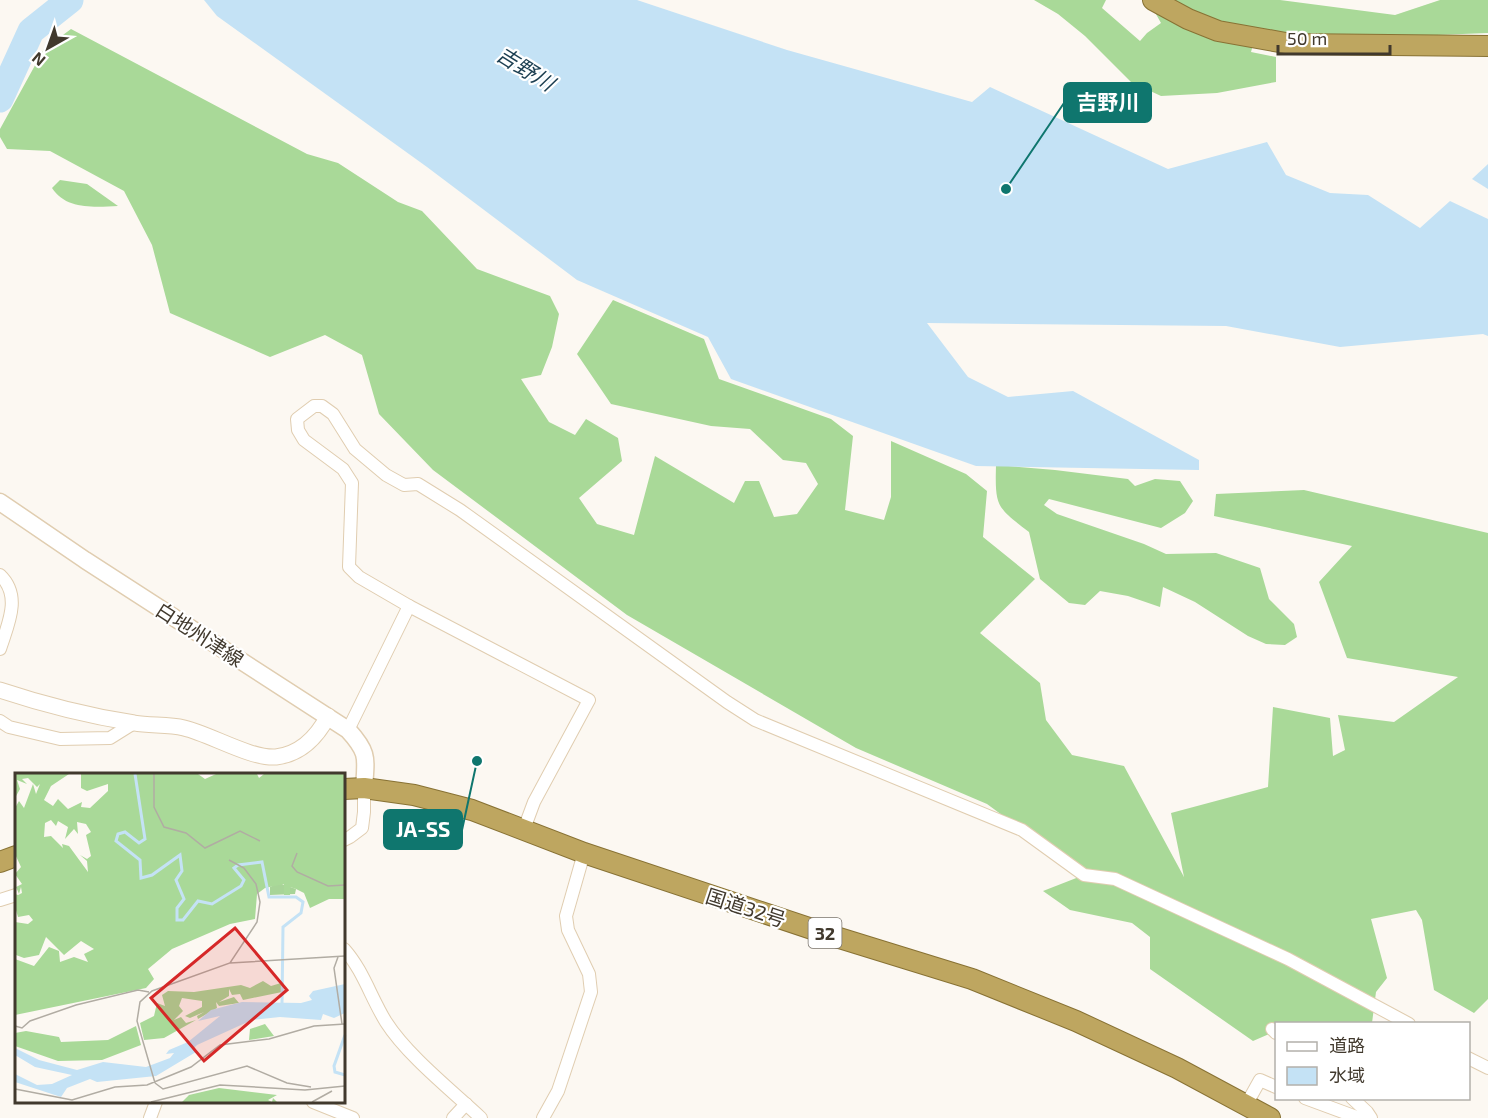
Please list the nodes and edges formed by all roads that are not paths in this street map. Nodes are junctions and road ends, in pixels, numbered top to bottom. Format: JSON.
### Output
{"nodes":[{"id":1,"x":1152,"y":0,"type":"edge"},
{"id":2,"x":1488,"y":46,"type":"edge"},
{"id":3,"x":0,"y":502,"type":"edge"},
{"id":4,"x":0,"y":575,"type":"edge"},
{"id":5,"x":409,"y":606,"type":"junction"},
{"id":6,"x":0,"y":649,"type":"edge"},
{"id":7,"x":0,"y":690,"type":"edge"},
{"id":8,"x":328,"y":716,"type":"junction"},
{"id":9,"x":0,"y":721,"type":"edge"},
{"id":10,"x":134,"y":723,"type":"junction"},
{"id":11,"x":348,"y":730,"type":"junction"},
{"id":12,"x":364,"y":788,"type":"junction"},
{"id":13,"x":345,"y":789,"type":"edge"},
{"id":14,"x":524,"y":829,"type":"junction"},
{"id":15,"x":345,"y":840,"type":"edge"},
{"id":16,"x":584,"y":853,"type":"junction"},
{"id":17,"x":15,"y":856,"type":"edge"},
{"id":18,"x":0,"y":862,"type":"edge"},
{"id":19,"x":15,"y":895,"type":"edge"},
{"id":20,"x":0,"y":900,"type":"edge"},
{"id":21,"x":345,"y":951,"type":"edge"},
{"id":22,"x":1407,"y":1022,"type":"edge"},
{"id":23,"x":1470,"y":1059,"type":"edge"},
{"id":24,"x":1488,"y":1068,"type":"edge"},
{"id":25,"x":1275,"y":1087,"type":"edge"},
{"id":26,"x":1310,"y":1100,"type":"edge"},
{"id":27,"x":1354,"y":1100,"type":"edge"},
{"id":28,"x":155,"y":1103,"type":"edge"},
{"id":29,"x":318,"y":1103,"type":"edge"},
{"id":30,"x":466,"y":1104,"type":"junction"},
{"id":31,"x":1246,"y":1105,"type":"junction"},
{"id":32,"x":150,"y":1118,"type":"edge"},
{"id":33,"x":353,"y":1118,"type":"edge"},
{"id":34,"x":453,"y":1118,"type":"edge"},
{"id":35,"x":481,"y":1118,"type":"edge"},
{"id":36,"x":543,"y":1118,"type":"edge"},
{"id":37,"x":1270,"y":1118,"type":"edge"},
{"id":38,"x":1359,"y":1118,"type":"edge"},
{"id":39,"x":1371,"y":1118,"type":"edge"}],
"edges":[{"from":1,"to":2,"type":"highway"},
{"from":3,"to":8,"type":"main road","name":"白地州津線"},
{"from":4,"to":6,"type":"street"},
{"from":5,"to":11,"type":"street"},
{"from":5,"to":14,"type":"street"},
{"from":5,"to":22,"type":"street"},
{"from":7,"to":10,"type":"street"},
{"from":8,"to":10,"type":"street"},
{"from":8,"to":11,"type":"main road","name":"白地州津線"},
{"from":9,"to":10,"type":"street"},
{"from":11,"to":12,"type":"main road","name":"白地州津線"},
{"from":12,"to":13,"type":"highway","name":"国道32号","number":"32"},
{"from":12,"to":14,"type":"highway","name":"国道32号","number":"32"},
{"from":12,"to":15,"type":"street"},
{"from":14,"to":16,"type":"highway","name":"国道32号","number":"32"},
{"from":16,"to":31,"type":"highway","name":"国道32号","number":"32"},
{"from":16,"to":36,"type":"street"},
{"from":17,"to":18,"type":"highway"},
{"from":19,"to":20,"type":"street"},
{"from":21,"to":30,"type":"street"},
{"from":23,"to":24,"type":"street"},
{"from":25,"to":31,"type":"street"},
{"from":26,"to":38,"type":"street"},
{"from":27,"to":39,"type":"street"},
{"from":28,"to":32,"type":"street"},
{"from":29,"to":33,"type":"street"},
{"from":30,"to":34,"type":"street"},
{"from":30,"to":35,"type":"street"},
{"from":31,"to":37,"type":"highway","name":"国道32号","number":"32"}]}
